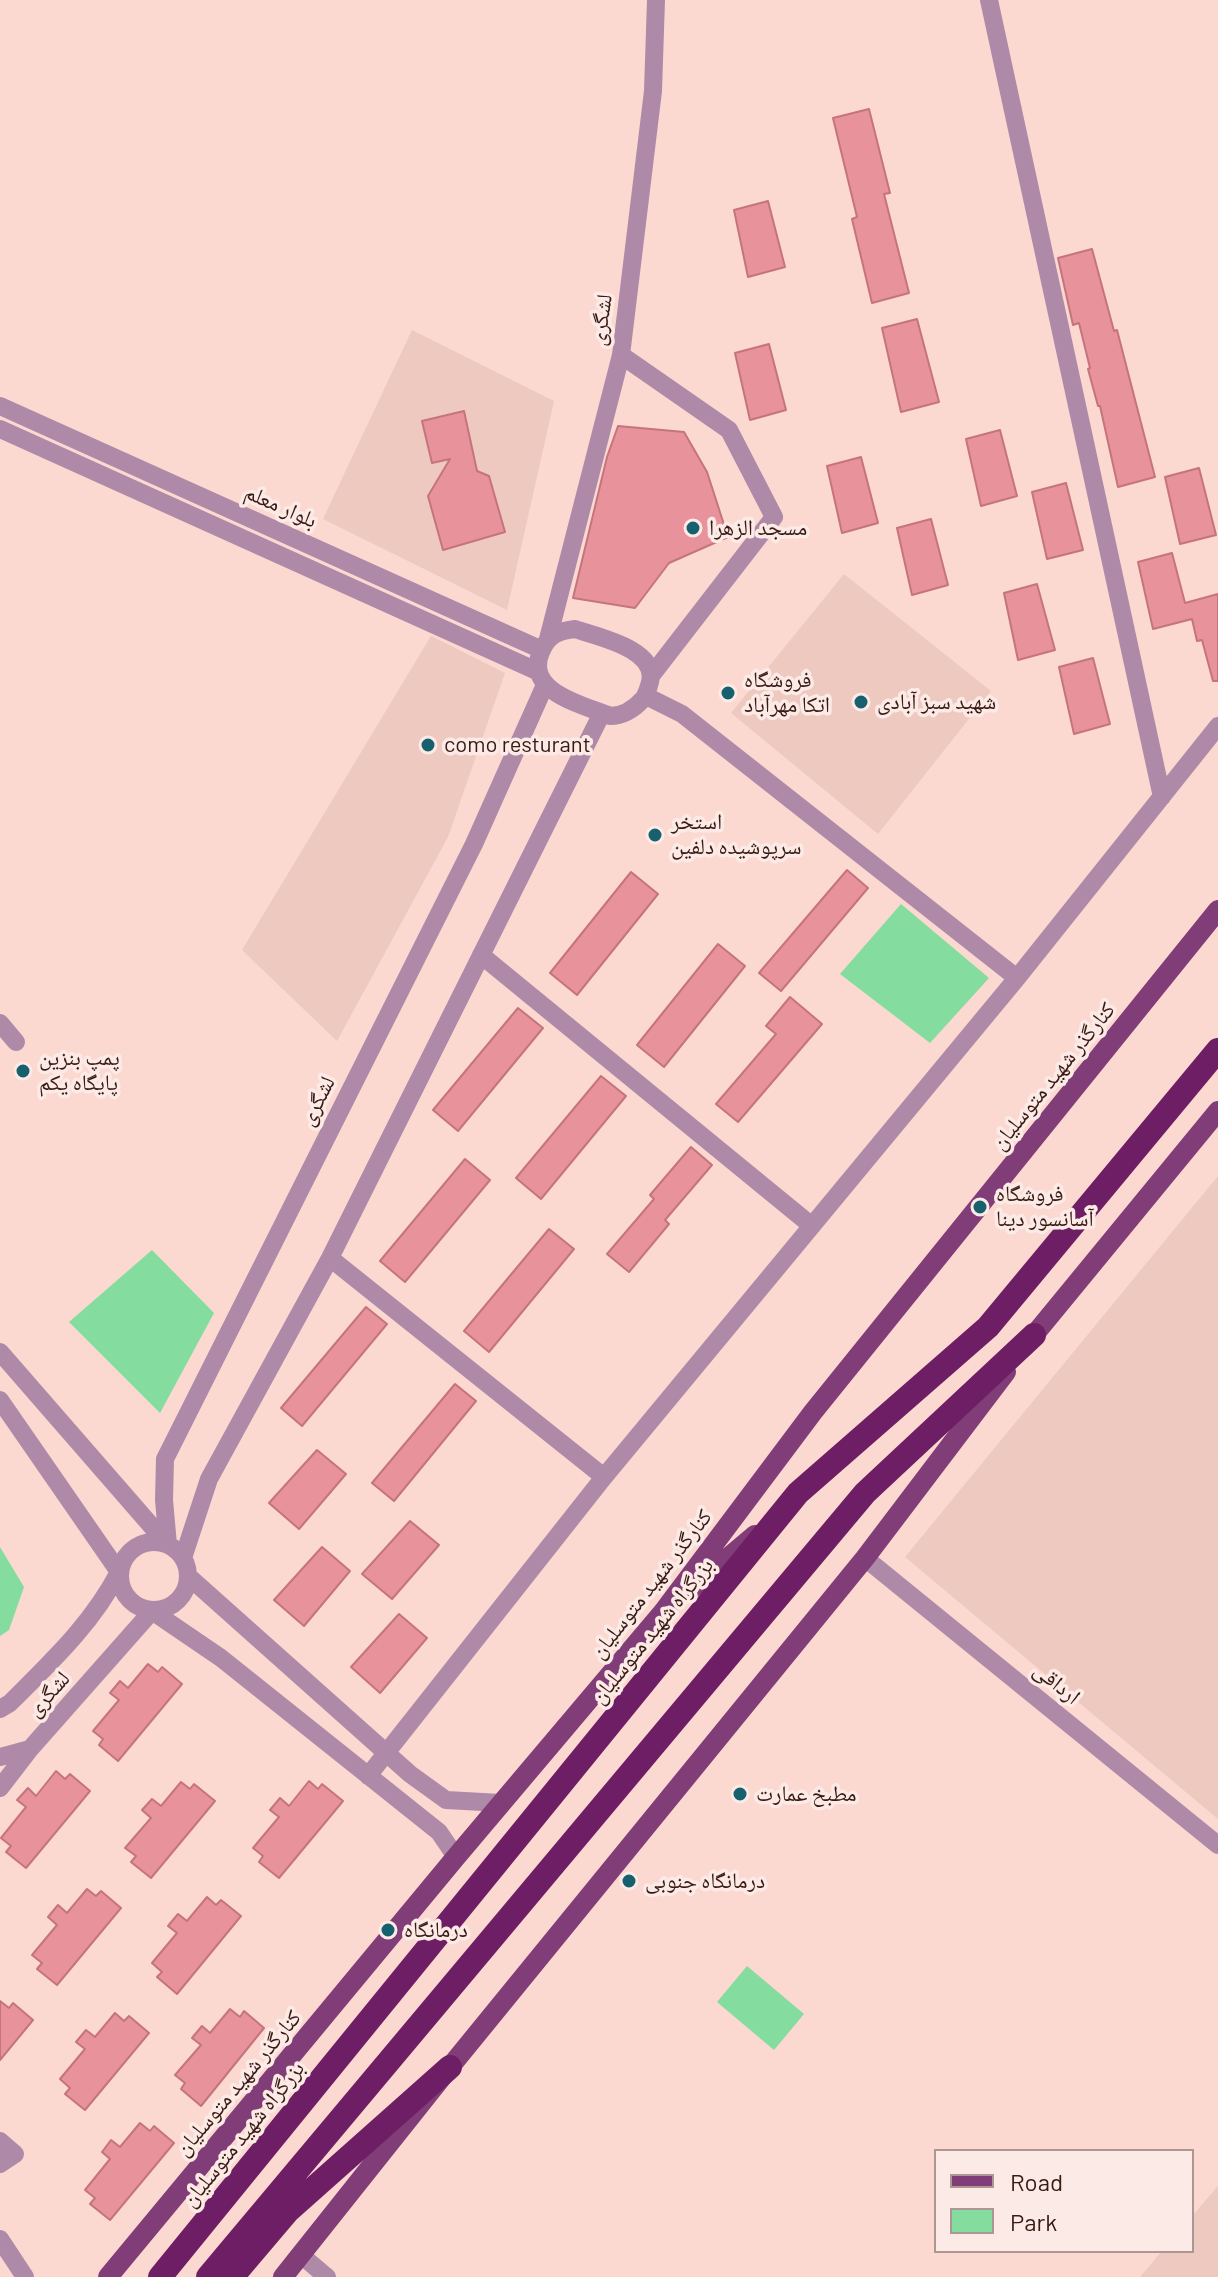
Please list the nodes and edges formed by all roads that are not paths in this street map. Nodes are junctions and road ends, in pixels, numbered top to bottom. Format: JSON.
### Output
{"nodes":[{"id":1,"x":656,"y":0,"type":"edge"},
{"id":2,"x":989,"y":0,"type":"edge"},
{"id":3,"x":621,"y":355,"type":"junction"},
{"id":4,"x":0,"y":406,"type":"edge"},
{"id":5,"x":0,"y":429,"type":"edge"},
{"id":6,"x":545,"y":645,"type":"junction"},
{"id":7,"x":651,"y":676,"type":"junction"},
{"id":8,"x":542,"y":678,"type":"junction"},
{"id":9,"x":646,"y":696,"type":"junction"},
{"id":10,"x":602,"y":713,"type":"junction"},
{"id":11,"x":1218,"y":726,"type":"edge"},
{"id":12,"x":1162,"y":797,"type":"junction"},
{"id":13,"x":1218,"y":910,"type":"edge"},
{"id":14,"x":481,"y":955,"type":"junction"},
{"id":15,"x":1017,"y":978,"type":"junction"},
{"id":16,"x":0,"y":1023,"type":"edge"},
{"id":17,"x":16,"y":1042,"type":"dead end"},
{"id":18,"x":1218,"y":1050,"type":"edge"},
{"id":19,"x":1218,"y":1111,"type":"edge"},
{"id":20,"x":812,"y":1226,"type":"junction"},
{"id":21,"x":330,"y":1258,"type":"junction"},
{"id":22,"x":1034,"y":1335,"type":"junction"},
{"id":23,"x":0,"y":1352,"type":"edge"},
{"id":24,"x":0,"y":1400,"type":"edge"},
{"id":25,"x":604,"y":1477,"type":"junction"},
{"id":26,"x":783,"y":1512,"type":"junction"},
{"id":27,"x":168,"y":1545,"type":"junction"},
{"id":28,"x":865,"y":1558,"type":"junction"},
{"id":29,"x":186,"y":1567,"type":"junction"},
{"id":30,"x":119,"y":1572,"type":"junction"},
{"id":31,"x":152,"y":1611,"type":"junction"},
{"id":32,"x":663,"y":1612,"type":"junction"},
{"id":33,"x":0,"y":1709,"type":"edge"},
{"id":34,"x":30,"y":1749,"type":"junction"},
{"id":35,"x":387,"y":1751,"type":"junction"},
{"id":36,"x":0,"y":1757,"type":"edge"},
{"id":37,"x":368,"y":1776,"type":"junction"},
{"id":38,"x":0,"y":1788,"type":"edge"},
{"id":39,"x":501,"y":1803,"type":"junction"},
{"id":40,"x":1218,"y":1845,"type":"edge"},
{"id":41,"x":456,"y":1857,"type":"junction"},
{"id":42,"x":450,"y":2067,"type":"junction"},
{"id":43,"x":0,"y":2141,"type":"edge"},
{"id":44,"x":0,"y":2164,"type":"edge"},
{"id":45,"x":0,"y":2239,"type":"edge"},
{"id":46,"x":301,"y":2255,"type":"junction"},
{"id":47,"x":25,"y":2277,"type":"edge"},
{"id":48,"x":108,"y":2277,"type":"edge"},
{"id":49,"x":160,"y":2277,"type":"edge"},
{"id":50,"x":208,"y":2277,"type":"edge"},
{"id":51,"x":232,"y":2277,"type":"edge"},
{"id":52,"x":283,"y":2277,"type":"edge"},
{"id":53,"x":327,"y":2277,"type":"edge"}],
"edges":[{"from":1,"to":3,"type":"street","name":"لشگری"},
{"from":2,"to":12,"type":"street"},
{"from":3,"to":6,"type":"street","name":"لشگری"},
{"from":3,"to":7,"type":"street"},
{"from":4,"to":6,"type":"street","name":"بلوار معلم"},
{"from":5,"to":8,"type":"street","name":"بلوار معلم"},
{"from":6,"to":7,"type":"street"},
{"from":6,"to":8,"type":"street"},
{"from":7,"to":9,"type":"street"},
{"from":8,"to":10,"type":"street"},
{"from":8,"to":27,"type":"street","name":"لشگری"},
{"from":9,"to":10,"type":"street"},
{"from":9,"to":15,"type":"street"},
{"from":10,"to":14,"type":"street"},
{"from":11,"to":12,"type":"street"},
{"from":12,"to":15,"type":"street"},
{"from":13,"to":32,"type":"main road","name":"کنارگذر شهید متوسلیان"},
{"from":14,"to":20,"type":"street"},
{"from":14,"to":21,"type":"street"},
{"from":15,"to":20,"type":"street"},
{"from":16,"to":17,"type":"street"},
{"from":18,"to":26,"type":"highway","name":"بزرگراه شهید متوسلیان"},
{"from":19,"to":22,"type":"main road"},
{"from":20,"to":25,"type":"street"},
{"from":21,"to":25,"type":"street"},
{"from":21,"to":29,"type":"street"},
{"from":22,"to":28,"type":"main road"},
{"from":22,"to":50,"type":"highway"},
{"from":23,"to":27,"type":"street"},
{"from":24,"to":30,"type":"street"},
{"from":25,"to":35,"type":"street"},
{"from":26,"to":32,"type":"main road"},
{"from":26,"to":49,"type":"highway","name":"بزرگراه شهید متوسلیان"},
{"from":27,"to":29,"type":"street"},
{"from":27,"to":30,"type":"street"},
{"from":28,"to":40,"type":"street","name":"ارداقی"},
{"from":28,"to":42,"type":"main road"},
{"from":29,"to":31,"type":"street"},
{"from":29,"to":35,"type":"street"},
{"from":30,"to":31,"type":"street"},
{"from":30,"to":33,"type":"street","name":"لشگری"},
{"from":31,"to":34,"type":"street","name":"لشگری"},
{"from":31,"to":37,"type":"street"},
{"from":32,"to":39,"type":"main road","name":"کنارگذر شهید متوسلیان"},
{"from":34,"to":36,"type":"street","name":"لشگری"},
{"from":34,"to":38,"type":"street"},
{"from":35,"to":37,"type":"street"},
{"from":35,"to":39,"type":"street"},
{"from":37,"to":41,"type":"street"},
{"from":39,"to":41,"type":"main road","name":"کنارگذر شهید متوسلیان"},
{"from":41,"to":48,"type":"main road","name":"کنارگذر شهید متوسلیان"},
{"from":42,"to":46,"type":"main road"},
{"from":42,"to":51,"type":"highway"},
{"from":43,"to":44,"type":"street"},
{"from":45,"to":47,"type":"street"},
{"from":46,"to":52,"type":"main road"},
{"from":46,"to":53,"type":"street"}]}
